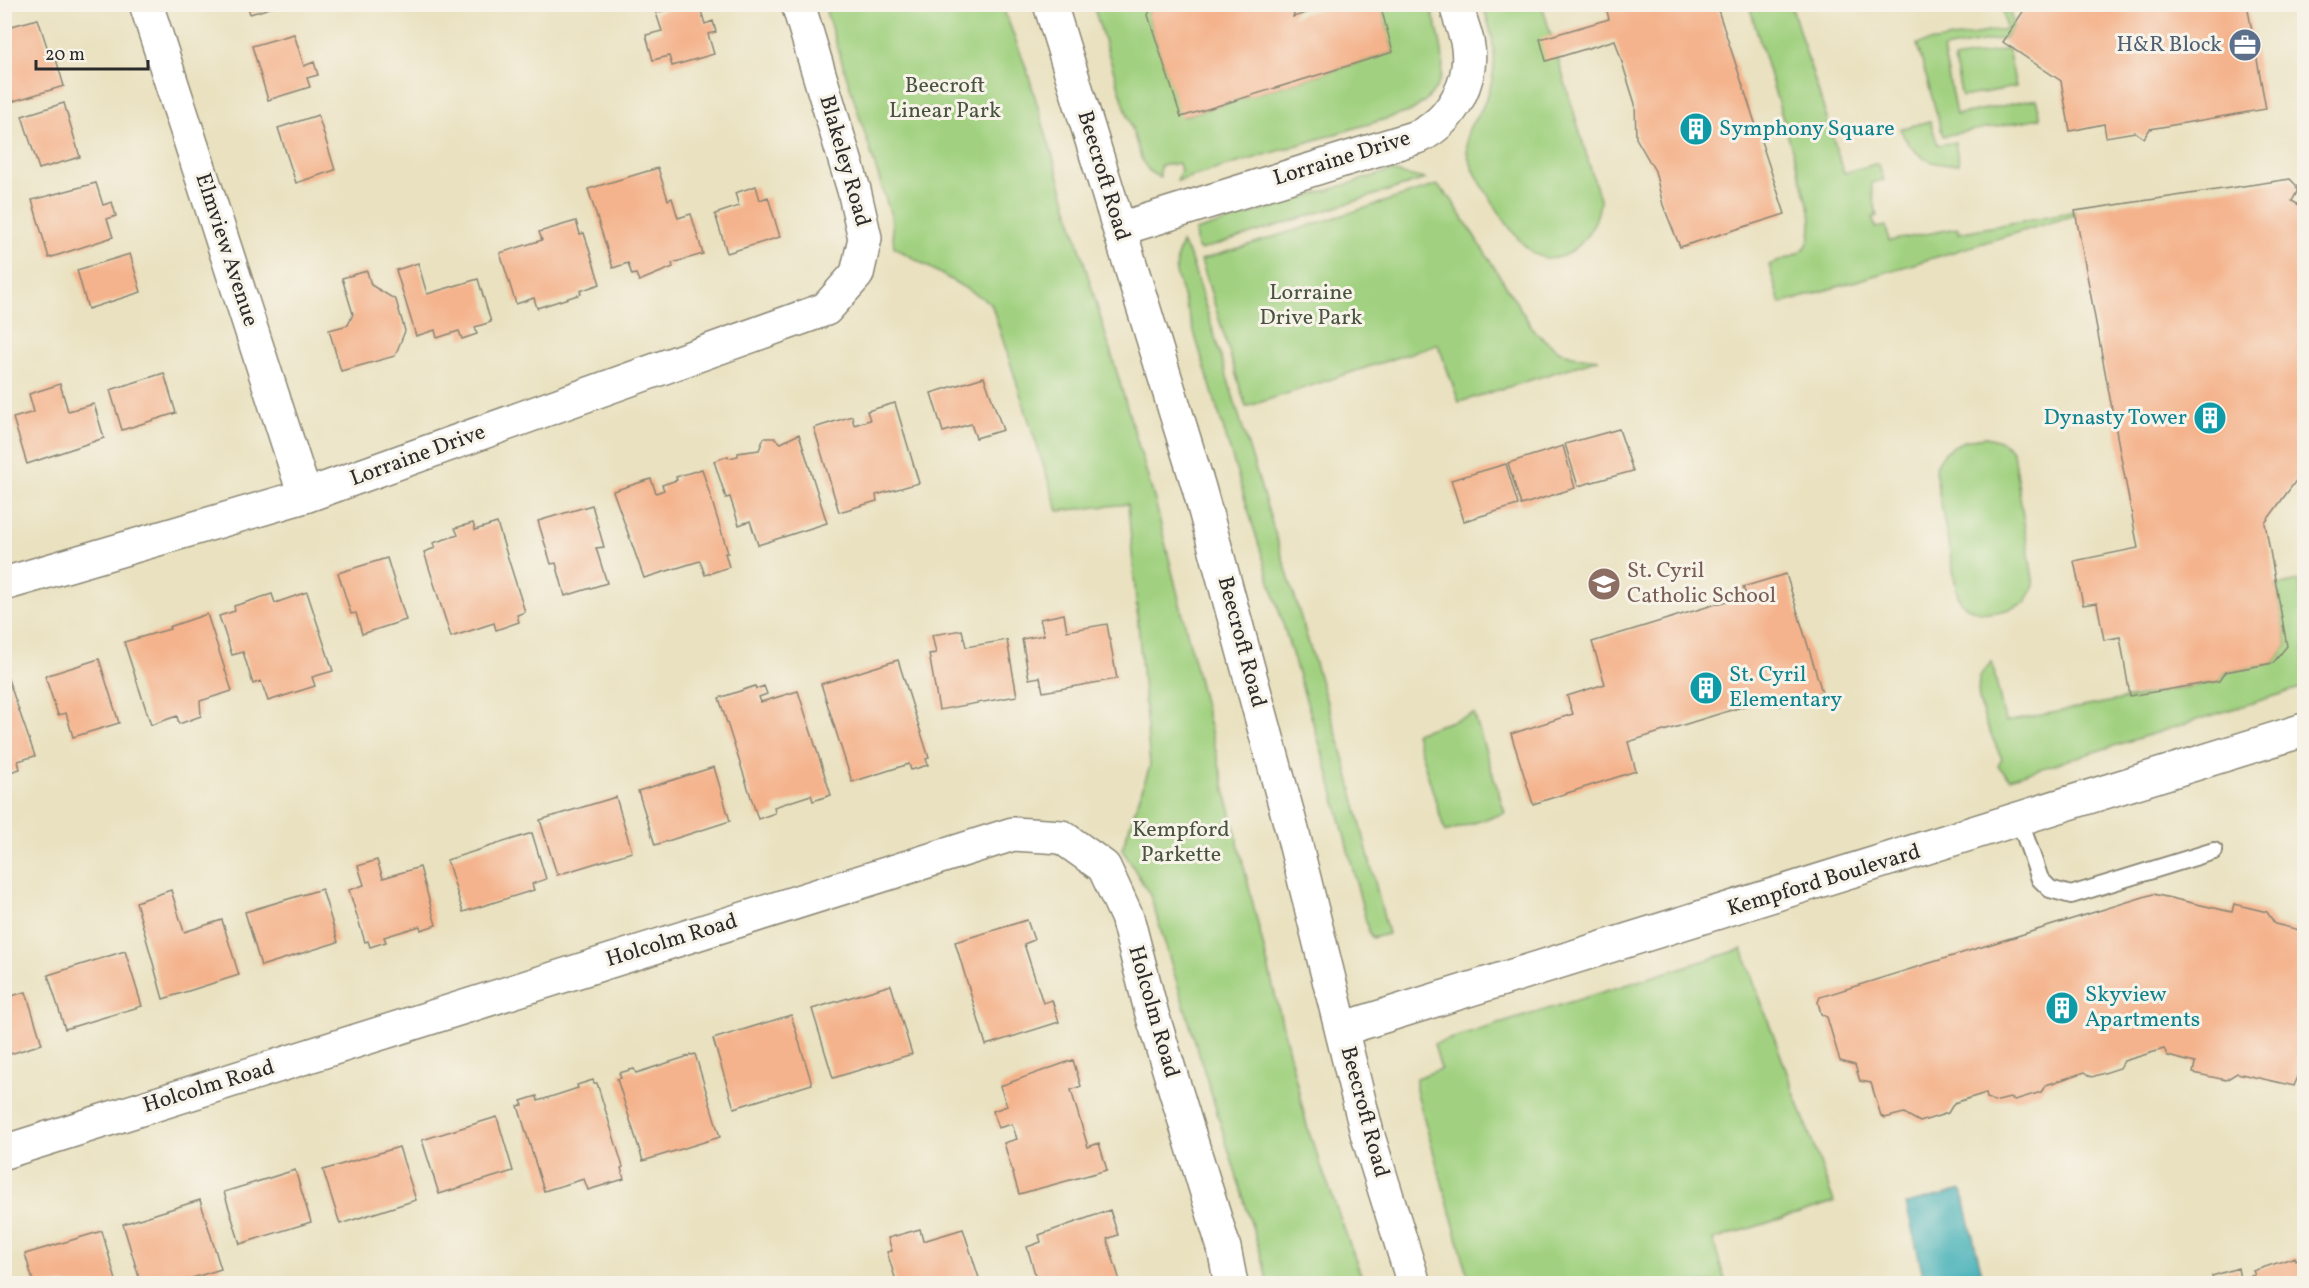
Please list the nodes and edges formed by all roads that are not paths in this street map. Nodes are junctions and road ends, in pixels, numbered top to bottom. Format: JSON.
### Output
{"nodes":[{"id":1,"x":146,"y":4,"type":"edge"},
{"id":2,"x":798,"y":4,"type":"edge"},
{"id":3,"x":1050,"y":4,"type":"edge"},
{"id":4,"x":1456,"y":4,"type":"edge"},
{"id":5,"x":1120,"y":229,"type":"junction"},
{"id":6,"x":826,"y":309,"type":"joint"},
{"id":7,"x":305,"y":496,"type":"junction"},
{"id":8,"x":4,"y":584,"type":"edge"},
{"id":9,"x":2304,"y":730,"type":"edge"},
{"id":10,"x":2019,"y":819,"type":"junction"},
{"id":11,"x":2214,"y":851,"type":"dead end"},
{"id":12,"x":1342,"y":1029,"type":"junction"},
{"id":13,"x":4,"y":1152,"type":"edge"},
{"id":14,"x":1231,"y":1284,"type":"edge"},
{"id":15,"x":1414,"y":1284,"type":"edge"}],
"edges":[{"from":1,"to":7,"type":"street","name":"Elmview Avenue"},
{"from":2,"to":6,"type":"street","name":"Blakeley Road"},
{"from":3,"to":5,"type":"street","name":"Beecroft Road"},
{"from":4,"to":5,"type":"street","name":"Lorraine Drive"},
{"from":5,"to":12,"type":"street","name":"Beecroft Road"},
{"from":6,"to":7,"type":"street","name":"Lorraine Drive"},
{"from":7,"to":8,"type":"street","name":"Lorraine Drive"},
{"from":9,"to":10,"type":"street","name":"Kempford Boulevard"},
{"from":10,"to":11,"type":"lane"},
{"from":10,"to":12,"type":"street","name":"Kempford Boulevard"},
{"from":12,"to":15,"type":"street","name":"Beecroft Road"},
{"from":13,"to":14,"type":"street","name":"Holcolm Road"}]}
